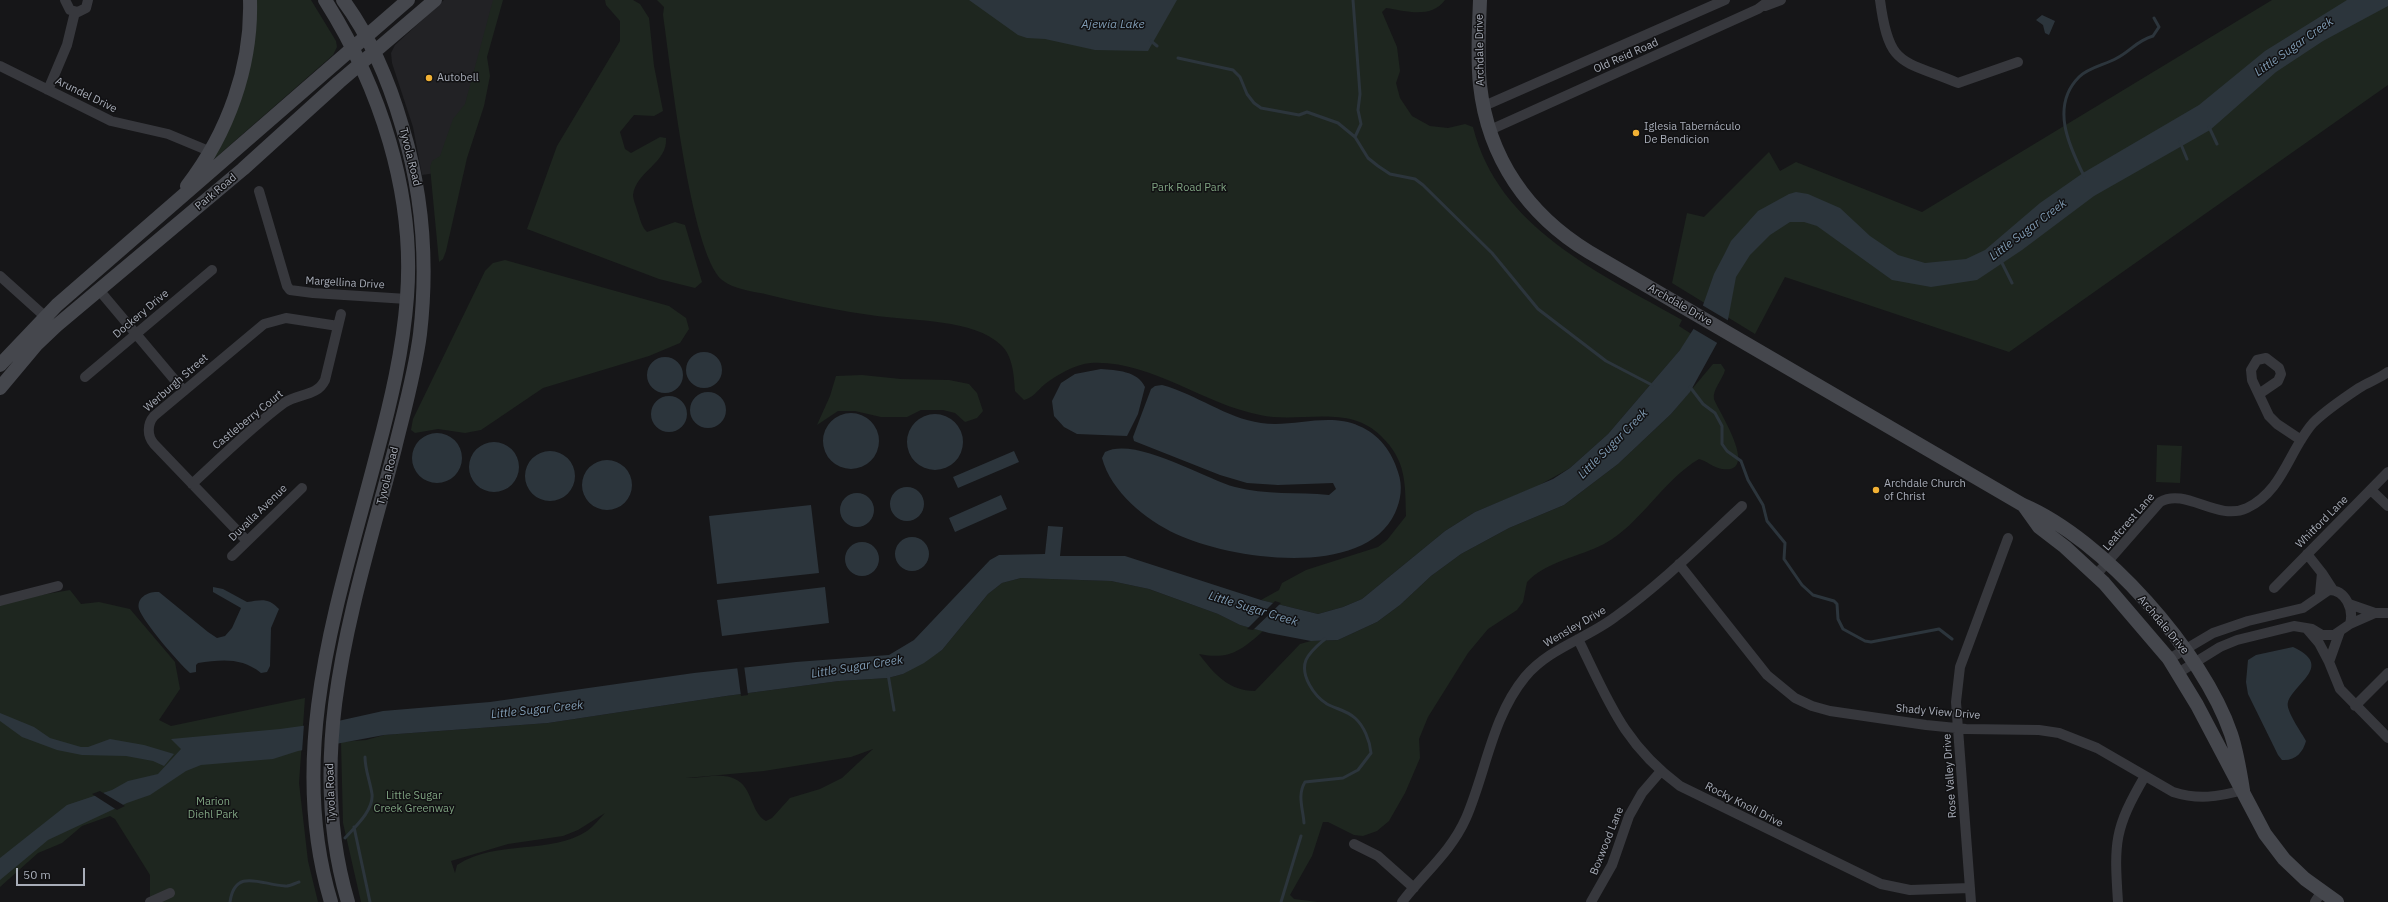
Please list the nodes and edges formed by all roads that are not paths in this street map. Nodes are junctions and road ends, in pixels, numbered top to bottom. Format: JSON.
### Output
{"nodes":[{"id":1,"x":65,"y":0,"type":"edge"},
{"id":2,"x":88,"y":0,"type":"edge"},
{"id":3,"x":250,"y":0,"type":"edge"},
{"id":4,"x":325,"y":0,"type":"edge"},
{"id":5,"x":343,"y":0,"type":"edge"},
{"id":6,"x":408,"y":0,"type":"edge"},
{"id":7,"x":435,"y":0,"type":"edge"},
{"id":8,"x":1480,"y":0,"type":"edge"},
{"id":9,"x":1725,"y":0,"type":"edge"},
{"id":10,"x":1770,"y":0,"type":"edge"},
{"id":11,"x":1781,"y":0,"type":"edge"},
{"id":12,"x":1880,"y":0,"type":"edge"},
{"id":13,"x":1758,"y":9,"type":"junction"},
{"id":14,"x":75,"y":12,"type":"junction"},
{"id":15,"x":366,"y":36,"type":"junction"},
{"id":16,"x":352,"y":48,"type":"junction"},
{"id":17,"x":375,"y":52,"type":"junction"},
{"id":18,"x":2018,"y":62,"type":"dead end"},
{"id":19,"x":360,"y":64,"type":"junction"},
{"id":20,"x":0,"y":66,"type":"edge"},
{"id":21,"x":48,"y":90,"type":"junction"},
{"id":22,"x":1484,"y":106,"type":"junction"},
{"id":23,"x":1490,"y":130,"type":"junction"},
{"id":24,"x":210,"y":151,"type":"junction"},
{"id":25,"x":259,"y":191,"type":"dead end"},
{"id":26,"x":161,"y":215,"type":"junction"},
{"id":27,"x":212,"y":270,"type":"dead end"},
{"id":28,"x":0,"y":276,"type":"edge"},
{"id":29,"x":99,"y":290,"type":"junction"},
{"id":30,"x":407,"y":299,"type":"junction"},
{"id":31,"x":341,"y":314,"type":"dead end"},
{"id":32,"x":45,"y":316,"type":"junction"},
{"id":33,"x":56,"y":326,"type":"junction"},
{"id":34,"x":338,"y":326,"type":"junction"},
{"id":35,"x":136,"y":334,"type":"junction"},
{"id":36,"x":0,"y":365,"type":"edge"},
{"id":37,"x":2388,"y":372,"type":"edge"},
{"id":38,"x":85,"y":377,"type":"dead end"},
{"id":39,"x":0,"y":388,"type":"edge"},
{"id":40,"x":184,"y":391,"type":"junction"},
{"id":41,"x":2259,"y":394,"type":"dead end"},
{"id":42,"x":2301,"y":440,"type":"junction"},
{"id":43,"x":2388,"y":472,"type":"edge"},
{"id":44,"x":192,"y":484,"type":"junction"},
{"id":45,"x":302,"y":488,"type":"dead end"},
{"id":46,"x":2371,"y":490,"type":"junction"},
{"id":47,"x":2024,"y":505,"type":"junction"},
{"id":48,"x":1742,"y":506,"type":"dead end"},
{"id":49,"x":2388,"y":506,"type":"edge"},
{"id":50,"x":2008,"y":538,"type":"dead end"},
{"id":51,"x":247,"y":541,"type":"junction"},
{"id":52,"x":2307,"y":554,"type":"junction"},
{"id":53,"x":232,"y":556,"type":"dead end"},
{"id":54,"x":1679,"y":564,"type":"junction"},
{"id":55,"x":2108,"y":564,"type":"junction"},
{"id":56,"x":2322,"y":573,"type":"junction"},
{"id":57,"x":2096,"y":575,"type":"junction"},
{"id":58,"x":58,"y":586,"type":"dead end"},
{"id":59,"x":2274,"y":588,"type":"dead end"},
{"id":60,"x":2333,"y":590,"type":"junction"},
{"id":61,"x":2320,"y":594,"type":"junction"},
{"id":62,"x":0,"y":601,"type":"edge"},
{"id":63,"x":2349,"y":604,"type":"junction"},
{"id":64,"x":2388,"y":612,"type":"edge"},
{"id":65,"x":2375,"y":613,"type":"junction"},
{"id":66,"x":2248,"y":621,"type":"junction"},
{"id":67,"x":2350,"y":624,"type":"junction"},
{"id":68,"x":2306,"y":628,"type":"junction"},
{"id":69,"x":2340,"y":631,"type":"junction"},
{"id":70,"x":2252,"y":636,"type":"junction"},
{"id":71,"x":1578,"y":639,"type":"junction"},
{"id":72,"x":2184,"y":650,"type":"junction"},
{"id":73,"x":2169,"y":659,"type":"junction"},
{"id":74,"x":2329,"y":662,"type":"junction"},
{"id":75,"x":2194,"y":663,"type":"junction"},
{"id":76,"x":2178,"y":673,"type":"junction"},
{"id":77,"x":2388,"y":673,"type":"edge"},
{"id":78,"x":2356,"y":706,"type":"junction"},
{"id":79,"x":1958,"y":728,"type":"junction"},
{"id":80,"x":2388,"y":738,"type":"edge"},
{"id":81,"x":1661,"y":771,"type":"junction"},
{"id":82,"x":2144,"y":776,"type":"junction"},
{"id":83,"x":2243,"y":790,"type":"junction"},
{"id":84,"x":1354,"y":844,"type":"dead end"},
{"id":85,"x":1414,"y":888,"type":"junction"},
{"id":86,"x":1970,"y":888,"type":"junction"},
{"id":87,"x":170,"y":893,"type":"dead end"},
{"id":88,"x":2318,"y":897,"type":"edge"},
{"id":89,"x":150,"y":902,"type":"edge"},
{"id":90,"x":331,"y":902,"type":"edge"},
{"id":91,"x":348,"y":902,"type":"edge"},
{"id":92,"x":1402,"y":902,"type":"edge"},
{"id":93,"x":1591,"y":902,"type":"edge"},
{"id":94,"x":1971,"y":902,"type":"edge"},
{"id":95,"x":2118,"y":902,"type":"edge"},
{"id":96,"x":2337,"y":902,"type":"edge"}],
"edges":[{"from":1,"to":14,"type":"street"},
{"from":2,"to":14,"type":"street"},
{"from":3,"to":24,"type":"main road"},
{"from":4,"to":16,"type":"main road","name":"Tyvola Road"},
{"from":5,"to":15,"type":"main road","name":"Tyvola Road"},
{"from":6,"to":15,"type":"main road","name":"Park Road"},
{"from":7,"to":17,"type":"main road","name":"Park Road"},
{"from":8,"to":22,"type":"main road","name":"Archdale Drive"},
{"from":9,"to":22,"type":"street","name":"Old Reid Road"},
{"from":10,"to":13,"type":"street","name":"Old Reid Road"},
{"from":11,"to":13,"type":"street"},
{"from":12,"to":18,"type":"street"},
{"from":13,"to":23,"type":"street","name":"Old Reid Road"},
{"from":14,"to":21,"type":"street"},
{"from":15,"to":16,"type":"main road","name":"Park Road"},
{"from":15,"to":17,"type":"main road","name":"Tyvola Road"},
{"from":16,"to":19,"type":"main road","name":"Tyvola Road"},
{"from":16,"to":26,"type":"main road","name":"Park Road"},
{"from":17,"to":19,"type":"main road","name":"Park Road"},
{"from":17,"to":91,"type":"main road","name":"Tyvola Road"},
{"from":19,"to":29,"type":"main road","name":"Park Road"},
{"from":19,"to":30,"type":"main road","name":"Tyvola Road"},
{"from":20,"to":21,"type":"street","name":"Arundel Drive"},
{"from":21,"to":24,"type":"street","name":"Arundel Drive"},
{"from":22,"to":23,"type":"main road","name":"Archdale Drive"},
{"from":23,"to":47,"type":"main road","name":"Archdale Drive"},
{"from":24,"to":26,"type":"main road"},
{"from":25,"to":30,"type":"street","name":"Margellina Drive"},
{"from":26,"to":32,"type":"main road","name":"Park Road"},
{"from":27,"to":35,"type":"street","name":"Dockery Drive"},
{"from":28,"to":32,"type":"street"},
{"from":29,"to":33,"type":"main road","name":"Park Road"},
{"from":29,"to":35,"type":"street"},
{"from":30,"to":90,"type":"main road","name":"Tyvola Road"},
{"from":31,"to":34,"type":"street","name":"Castleberry Court"},
{"from":32,"to":33,"type":"street"},
{"from":32,"to":36,"type":"main road","name":"Park Road"},
{"from":33,"to":39,"type":"main road","name":"Park Road"},
{"from":34,"to":40,"type":"street","name":"Werburgh Street"},
{"from":34,"to":44,"type":"street","name":"Castleberry Court"},
{"from":35,"to":38,"type":"street","name":"Dockery Drive"},
{"from":35,"to":40,"type":"street"},
{"from":37,"to":42,"type":"street","name":"Leafcrest Lane"},
{"from":40,"to":44,"type":"street","name":"Werburgh Street"},
{"from":41,"to":42,"type":"street"},
{"from":42,"to":55,"type":"street","name":"Leafcrest Lane"},
{"from":43,"to":46,"type":"street","name":"Whitford Lane"},
{"from":44,"to":51,"type":"street","name":"Werburgh Street"},
{"from":45,"to":51,"type":"street","name":"Duvalla Avenue"},
{"from":46,"to":49,"type":"street"},
{"from":46,"to":52,"type":"street","name":"Whitford Lane"},
{"from":47,"to":55,"type":"main road","name":"Archdale Drive"},
{"from":47,"to":57,"type":"main road","name":"Archdale Drive"},
{"from":48,"to":54,"type":"street","name":"Wensley Drive"},
{"from":50,"to":79,"type":"street","name":"Rose Valley Drive"},
{"from":51,"to":53,"type":"street","name":"Duvalla Avenue"},
{"from":52,"to":56,"type":"street"},
{"from":52,"to":59,"type":"street","name":"Whitford Lane"},
{"from":54,"to":71,"type":"street","name":"Wensley Drive"},
{"from":54,"to":79,"type":"street","name":"Shady View Drive"},
{"from":55,"to":57,"type":"street","name":"Leafcrest Lane"},
{"from":55,"to":72,"type":"main road","name":"Archdale Drive"},
{"from":56,"to":60,"type":"street"},
{"from":56,"to":61,"type":"street"},
{"from":57,"to":73,"type":"main road","name":"Archdale Drive"},
{"from":58,"to":62,"type":"street"},
{"from":60,"to":61,"type":"street"},
{"from":60,"to":63,"type":"street"},
{"from":61,"to":66,"type":"street"},
{"from":63,"to":65,"type":"street"},
{"from":63,"to":67,"type":"street"},
{"from":64,"to":65,"type":"street"},
{"from":65,"to":67,"type":"street"},
{"from":66,"to":70,"type":"street"},
{"from":66,"to":72,"type":"street"},
{"from":67,"to":69,"type":"street"},
{"from":68,"to":69,"type":"street"},
{"from":68,"to":70,"type":"street"},
{"from":68,"to":74,"type":"street"},
{"from":69,"to":74,"type":"street"},
{"from":70,"to":75,"type":"street"},
{"from":71,"to":81,"type":"street","name":"Rocky Knoll Drive"},
{"from":71,"to":85,"type":"street","name":"Wensley Drive"},
{"from":72,"to":73,"type":"street"},
{"from":72,"to":75,"type":"main road","name":"Archdale Drive"},
{"from":73,"to":76,"type":"main road","name":"Archdale Drive"},
{"from":74,"to":78,"type":"street"},
{"from":75,"to":76,"type":"street"},
{"from":75,"to":83,"type":"main road","name":"Archdale Drive"},
{"from":76,"to":83,"type":"main road","name":"Archdale Drive"},
{"from":77,"to":78,"type":"street"},
{"from":78,"to":80,"type":"street"},
{"from":79,"to":82,"type":"street","name":"Shady View Drive"},
{"from":79,"to":86,"type":"street","name":"Rose Valley Drive"},
{"from":81,"to":86,"type":"street","name":"Rocky Knoll Drive"},
{"from":81,"to":93,"type":"street","name":"Boxwood Lane"},
{"from":82,"to":83,"type":"street","name":"Shady View Drive"},
{"from":82,"to":95,"type":"street"},
{"from":83,"to":88,"type":"main road","name":"Archdale Drive"},
{"from":84,"to":85,"type":"street"},
{"from":85,"to":92,"type":"street","name":"Wensley Drive"},
{"from":86,"to":94,"type":"street","name":"Rose Valley Drive"},
{"from":87,"to":89,"type":"street"},
{"from":88,"to":96,"type":"main road","name":"Archdale Drive"}]}
